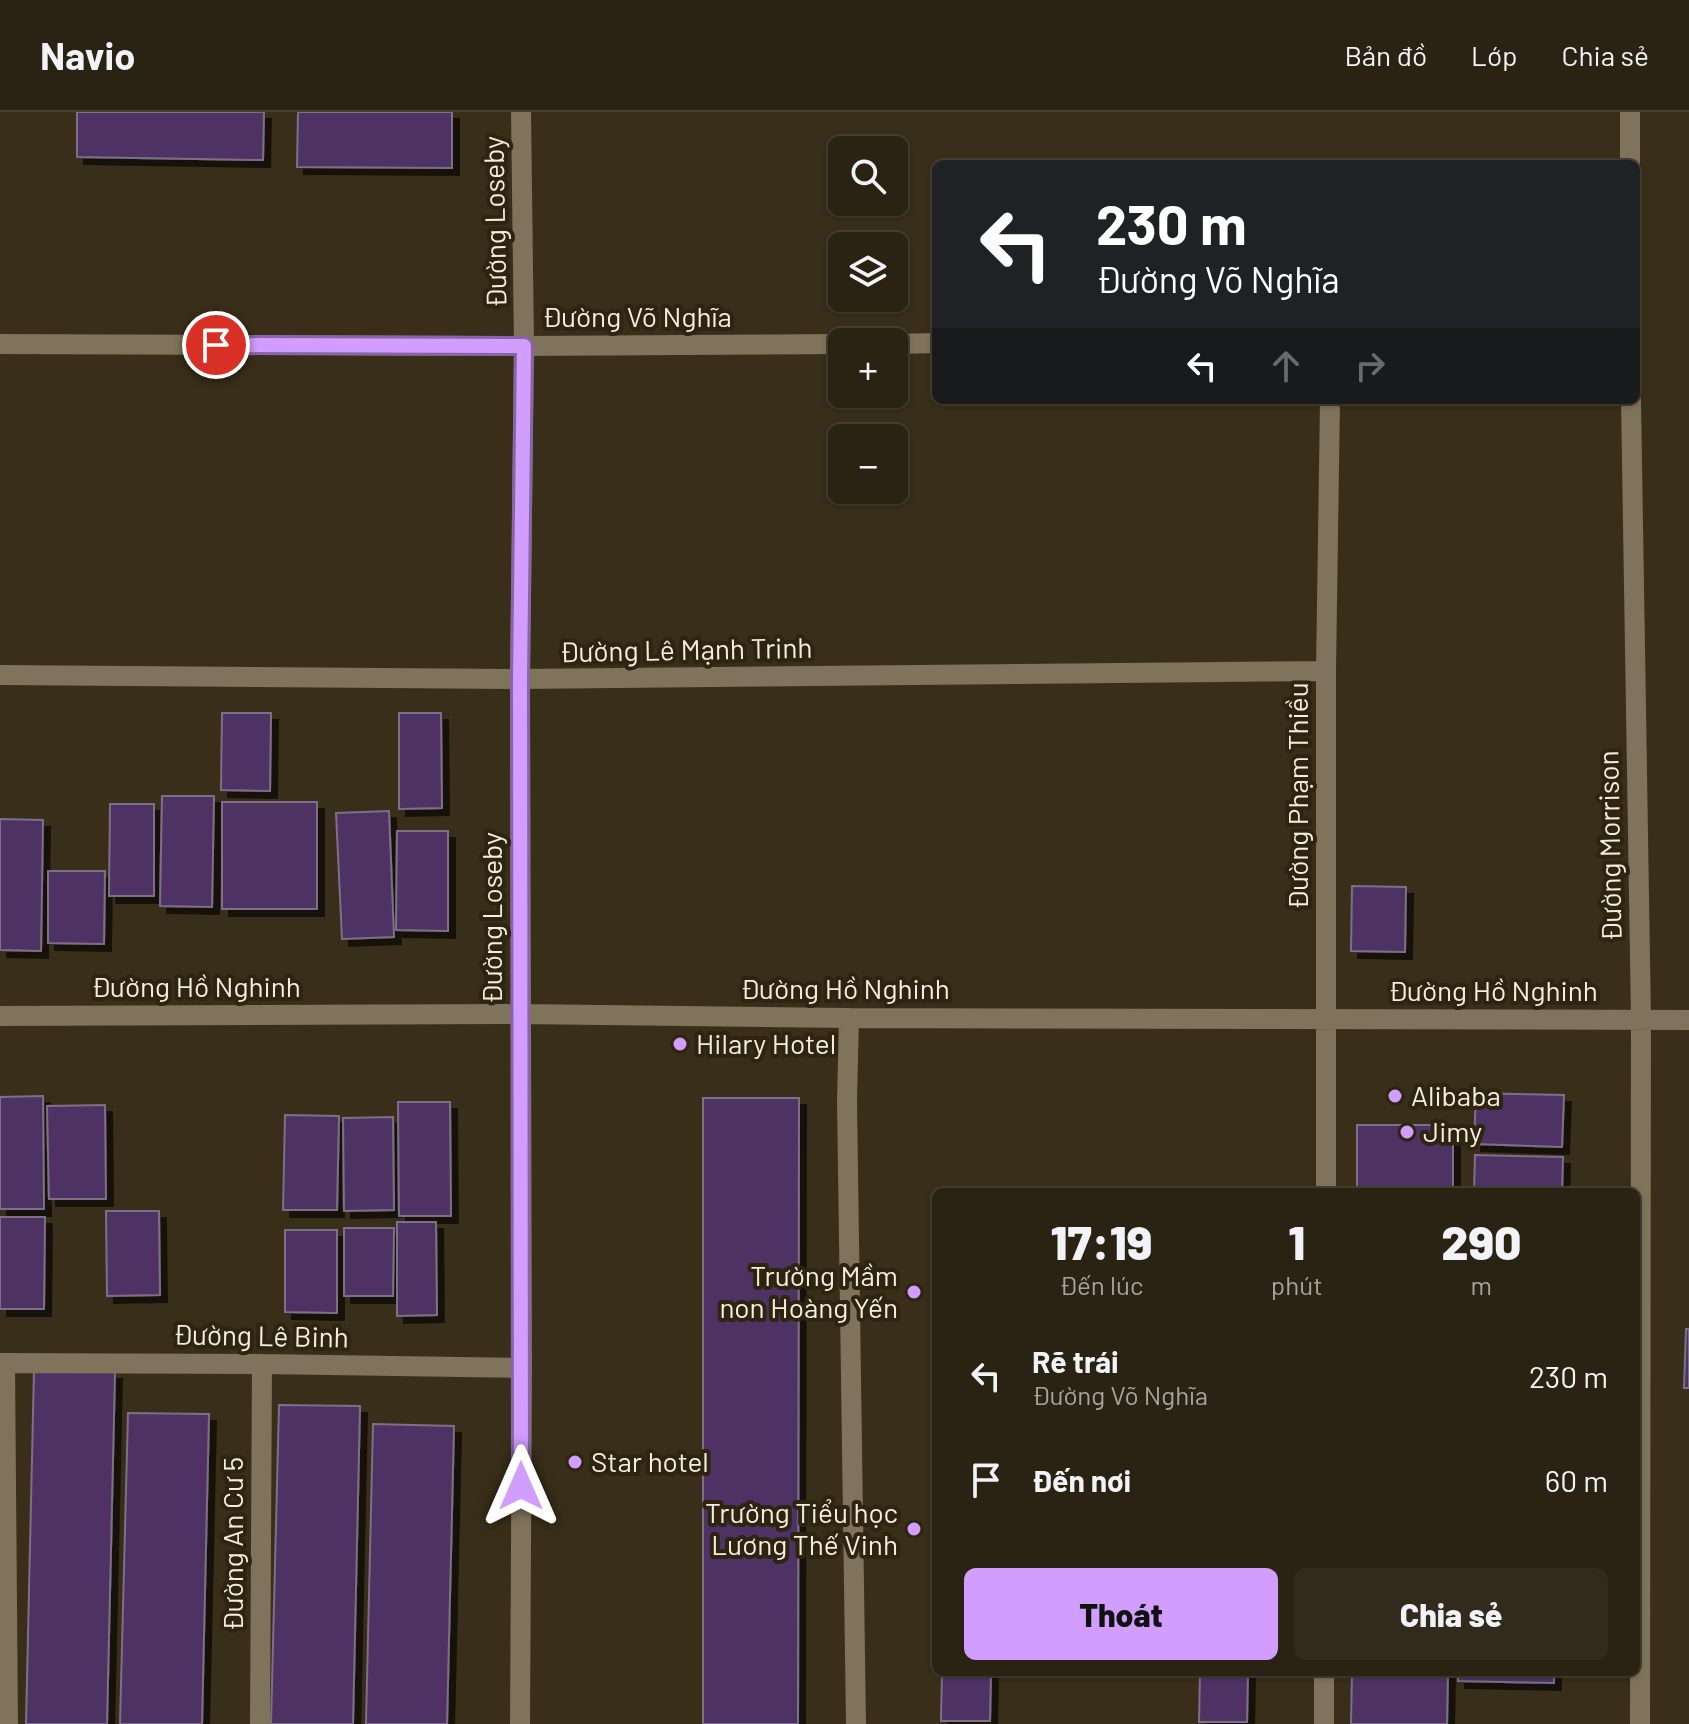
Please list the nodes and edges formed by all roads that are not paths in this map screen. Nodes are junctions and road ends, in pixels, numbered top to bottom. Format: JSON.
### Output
{"nodes":[{"id":1,"x":521,"y":112,"type":"edge"},
{"id":2,"x":1630,"y":112,"type":"edge"},
{"id":3,"x":1630,"y":160,"type":"edge"},
{"id":4,"x":932,"y":343,"type":"edge"},
{"id":5,"x":0,"y":344,"type":"edge"},
{"id":6,"x":828,"y":344,"type":"edge"},
{"id":7,"x":908,"y":344,"type":"edge"},
{"id":8,"x":524,"y":346,"type":"junction"},
{"id":9,"x":1330,"y":404,"type":"edge"},
{"id":10,"x":1631,"y":404,"type":"edge"},
{"id":11,"x":1326,"y":671,"type":"junction"},
{"id":12,"x":0,"y":675,"type":"edge"},
{"id":13,"x":520,"y":679,"type":"junction"},
{"id":14,"x":520,"y":1014,"type":"junction"},
{"id":15,"x":0,"y":1016,"type":"edge"},
{"id":16,"x":849,"y":1018,"type":"junction"},
{"id":17,"x":1326,"y":1018,"type":"junction"},
{"id":18,"x":1641,"y":1020,"type":"junction"},
{"id":19,"x":1689,"y":1020,"type":"edge"},
{"id":20,"x":1326,"y":1188,"type":"edge"},
{"id":21,"x":3,"y":1363,"type":"edge"},
{"id":22,"x":262,"y":1364,"type":"junction"},
{"id":23,"x":522,"y":1368,"type":"junction"},
{"id":24,"x":1324,"y":1676,"type":"edge"},
{"id":25,"x":8,"y":1724,"type":"edge"},
{"id":26,"x":260,"y":1724,"type":"edge"},
{"id":27,"x":520,"y":1724,"type":"edge"},
{"id":28,"x":856,"y":1724,"type":"edge"},
{"id":29,"x":1324,"y":1724,"type":"edge"},
{"id":30,"x":1640,"y":1724,"type":"edge"}],
"edges":[{"from":1,"to":8,"type":"street","name":"Đường Loseby"},
{"from":2,"to":3,"type":"street"},
{"from":4,"to":7,"type":"street"},
{"from":5,"to":8,"type":"street","name":"Đường Võ Nghĩa"},
{"from":6,"to":8,"type":"street","name":"Đường Võ Nghĩa"},
{"from":8,"to":13,"type":"street","name":"Đường Loseby"},
{"from":9,"to":11,"type":"street","name":"Đường Phạm Thiều"},
{"from":10,"to":18,"type":"street","name":"Đường Morrison"},
{"from":11,"to":13,"type":"street","name":"Đường Lê Mạnh Trinh"},
{"from":11,"to":17,"type":"street","name":"Đường Phạm Thiều"},
{"from":12,"to":13,"type":"street","name":"Đường Lê Mạnh Trinh"},
{"from":13,"to":14,"type":"street","name":"Đường Loseby"},
{"from":14,"to":15,"type":"street","name":"Đường Hồ Nghinh"},
{"from":14,"to":16,"type":"street","name":"Đường Hồ Nghinh"},
{"from":14,"to":23,"type":"street","name":"Đường Loseby"},
{"from":16,"to":17,"type":"street","name":"Đường Hồ Nghinh"},
{"from":16,"to":28,"type":"street"},
{"from":17,"to":18,"type":"street","name":"Đường Hồ Nghinh"},
{"from":17,"to":20,"type":"street","name":"Đường Phạm Thiều"},
{"from":18,"to":19,"type":"street","name":"Đường Hồ Nghinh"},
{"from":18,"to":30,"type":"street","name":"Đường Morrison"},
{"from":21,"to":22,"type":"street","name":"Đường Lê Binh"},
{"from":21,"to":25,"type":"street"},
{"from":22,"to":23,"type":"street","name":"Đường Lê Binh"},
{"from":22,"to":26,"type":"street","name":"Đường An Cư 5"},
{"from":23,"to":27,"type":"street","name":"Đường Loseby"},
{"from":24,"to":29,"type":"street"}]}
